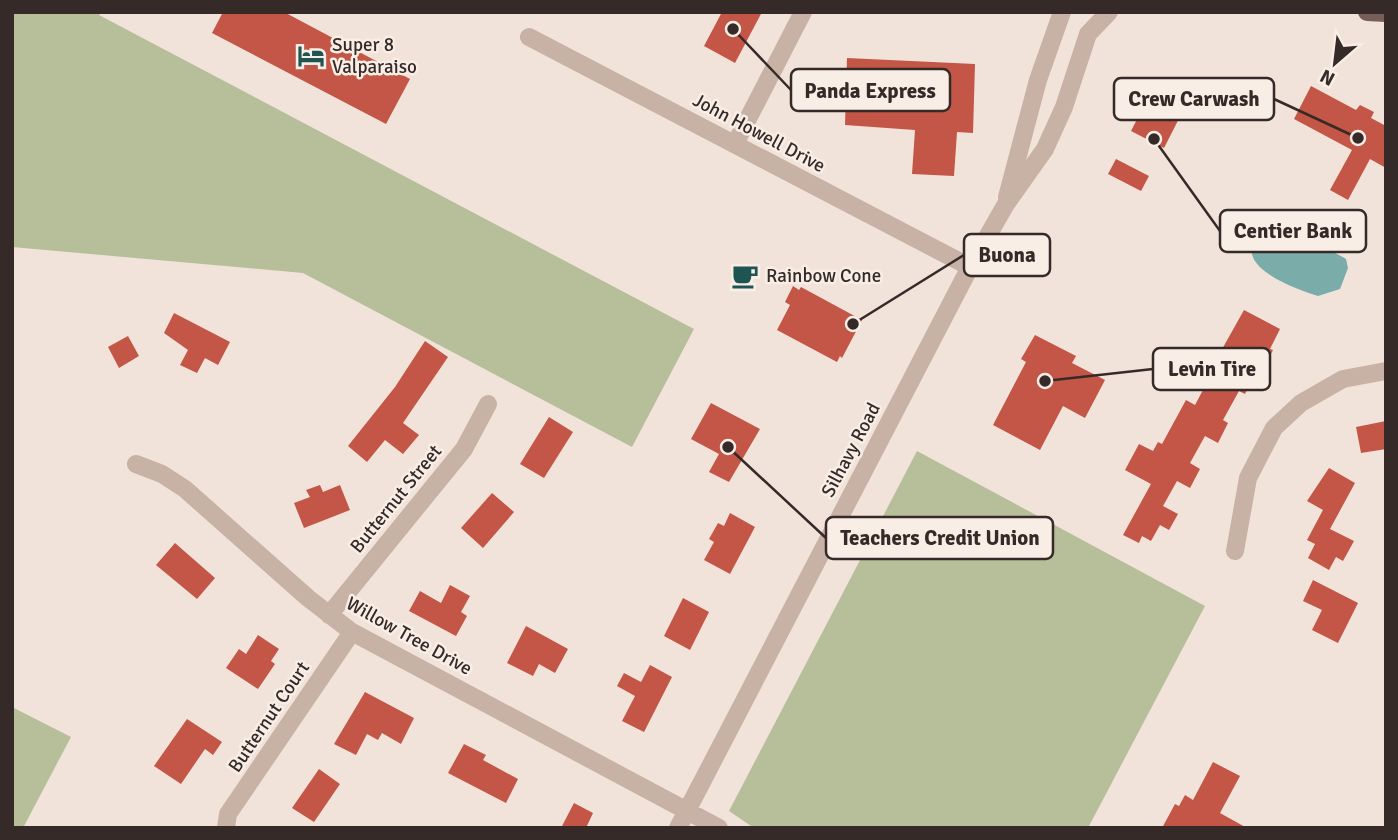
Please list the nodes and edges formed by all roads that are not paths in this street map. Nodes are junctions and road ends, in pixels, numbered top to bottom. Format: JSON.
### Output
{"nodes":[{"id":1,"x":803,"y":12,"type":"edge"},
{"id":2,"x":1062,"y":12,"type":"edge"},
{"id":3,"x":1109,"y":12,"type":"edge"},
{"id":4,"x":1367,"y":12,"type":"edge"},
{"id":5,"x":1386,"y":13,"type":"edge"},
{"id":6,"x":529,"y":37,"type":"dead end"},
{"id":7,"x":735,"y":144,"type":"junction"},
{"id":8,"x":1006,"y":204,"type":"junction"},
{"id":9,"x":970,"y":267,"type":"junction"},
{"id":10,"x":1386,"y":371,"type":"edge"},
{"id":11,"x":488,"y":404,"type":"dead end"},
{"id":12,"x":136,"y":464,"type":"dead end"},
{"id":13,"x":1235,"y":551,"type":"dead end"},
{"id":14,"x":329,"y":615,"type":"junction"},
{"id":15,"x":352,"y":632,"type":"junction"},
{"id":16,"x":687,"y":811,"type":"junction"},
{"id":17,"x":226,"y":828,"type":"edge"},
{"id":18,"x":678,"y":828,"type":"edge"},
{"id":19,"x":719,"y":828,"type":"edge"}],
"edges":[{"from":1,"to":7,"type":"street"},
{"from":2,"to":8,"type":"street","name":"Silhavy Road"},
{"from":3,"to":8,"type":"street","name":"Silhavy Road"},
{"from":4,"to":5,"type":"main road"},
{"from":6,"to":7,"type":"street","name":"John Howell Drive"},
{"from":7,"to":9,"type":"street","name":"John Howell Drive"},
{"from":8,"to":9,"type":"street","name":"Silhavy Road"},
{"from":9,"to":16,"type":"street","name":"Silhavy Road"},
{"from":10,"to":13,"type":"street"},
{"from":11,"to":14,"type":"street","name":"Butternut Street"},
{"from":12,"to":14,"type":"street","name":"Willow Tree Drive"},
{"from":14,"to":15,"type":"street","name":"Willow Tree Drive"},
{"from":15,"to":16,"type":"street","name":"Willow Tree Drive"},
{"from":15,"to":17,"type":"street","name":"Butternut Court"},
{"from":16,"to":18,"type":"street","name":"Silhavy Road"},
{"from":16,"to":19,"type":"street","name":"Willow Tree Drive"}]}
